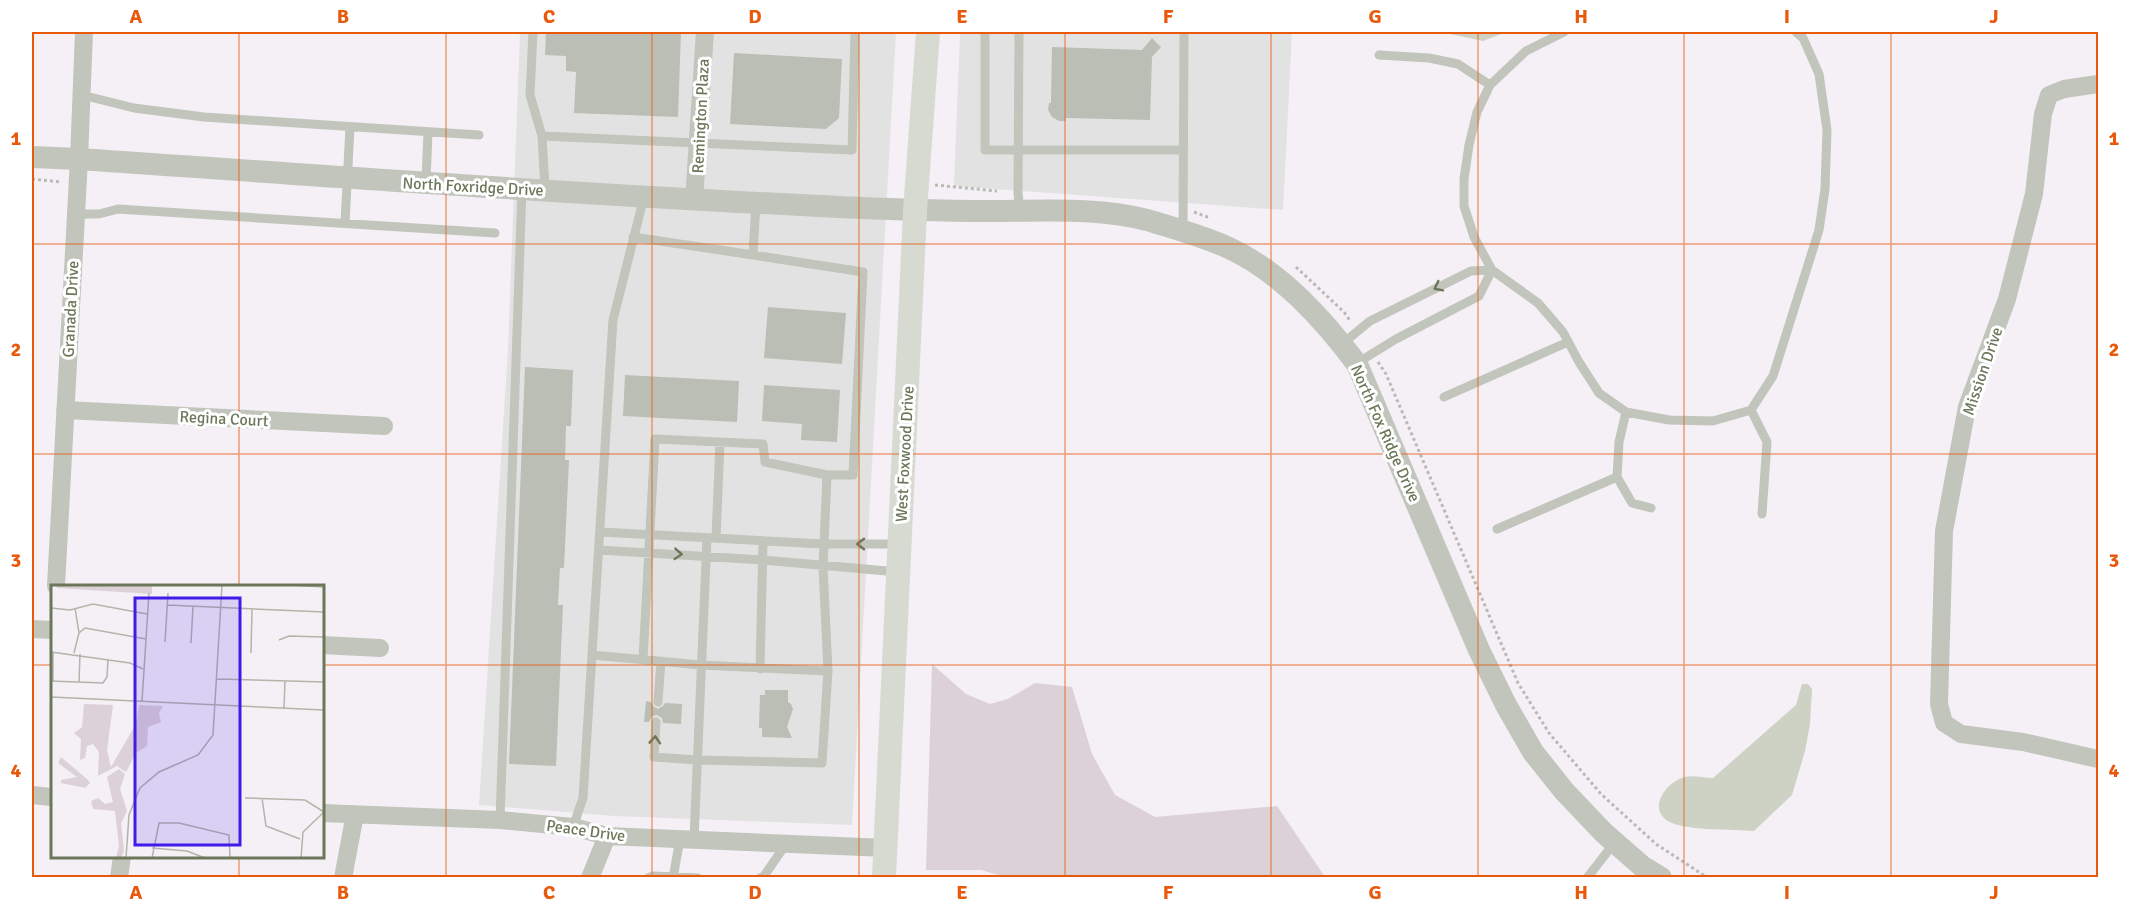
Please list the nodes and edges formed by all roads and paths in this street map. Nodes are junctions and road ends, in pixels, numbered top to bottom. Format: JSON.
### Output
{"nodes":[{"id":1,"x":84,"y":32,"type":"edge"},
{"id":2,"x":533,"y":32,"type":"edge"},
{"id":3,"x":705,"y":32,"type":"edge"},
{"id":4,"x":855,"y":32,"type":"edge"},
{"id":5,"x":928,"y":32,"type":"edge"},
{"id":6,"x":985,"y":32,"type":"edge"},
{"id":7,"x":1019,"y":32,"type":"edge"},
{"id":8,"x":1184,"y":32,"type":"edge"},
{"id":9,"x":1564,"y":32,"type":"edge"},
{"id":10,"x":1796,"y":32,"type":"edge"},
{"id":11,"x":1379,"y":55,"type":"dead end"},
{"id":12,"x":2098,"y":84,"type":"edge"},
{"id":13,"x":1490,"y":85,"type":"junction"},
{"id":14,"x":82,"y":95,"type":"junction"},
{"id":15,"x":350,"y":127,"type":"junction"},
{"id":16,"x":428,"y":132,"type":"junction"},
{"id":17,"x":479,"y":135,"type":"dead end"},
{"id":18,"x":542,"y":136,"type":"junction"},
{"id":19,"x":698,"y":143,"type":"junction"},
{"id":20,"x":1183,"y":150,"type":"junction"},
{"id":21,"x":1018,"y":151,"type":"junction"},
{"id":22,"x":32,"y":157,"type":"edge"},
{"id":23,"x":79,"y":159,"type":"junction"},
{"id":24,"x":349,"y":178,"type":"junction"},
{"id":25,"x":32,"y":179,"type":"edge"},
{"id":26,"x":78,"y":183,"type":"junction"},
{"id":27,"x":426,"y":184,"type":"junction"},
{"id":28,"x":917,"y":184,"type":"junction"},
{"id":29,"x":522,"y":189,"type":"junction"},
{"id":30,"x":545,"y":189,"type":"junction"},
{"id":31,"x":644,"y":197,"type":"junction"},
{"id":32,"x":694,"y":200,"type":"junction"},
{"id":33,"x":1019,"y":202,"type":"junction"},
{"id":34,"x":756,"y":203,"type":"junction"},
{"id":35,"x":915,"y":211,"type":"junction"},
{"id":36,"x":76,"y":214,"type":"junction"},
{"id":37,"x":1211,"y":219,"type":"dead end"},
{"id":38,"x":1183,"y":220,"type":"junction"},
{"id":39,"x":345,"y":223,"type":"junction"},
{"id":40,"x":495,"y":233,"type":"dead end"},
{"id":41,"x":633,"y":237,"type":"junction"},
{"id":42,"x":753,"y":255,"type":"junction"},
{"id":43,"x":1294,"y":266,"type":"dead end"},
{"id":44,"x":1492,"y":270,"type":"junction"},
{"id":45,"x":1350,"y":338,"type":"junction"},
{"id":46,"x":1568,"y":342,"type":"junction"},
{"id":47,"x":1365,"y":358,"type":"junction"},
{"id":48,"x":1444,"y":397,"type":"dead end"},
{"id":49,"x":64,"y":410,"type":"junction"},
{"id":50,"x":1751,"y":410,"type":"junction"},
{"id":51,"x":1626,"y":412,"type":"junction"},
{"id":52,"x":384,"y":426,"type":"dead end"},
{"id":53,"x":720,"y":442,"type":"junction"},
{"id":54,"x":827,"y":475,"type":"junction"},
{"id":55,"x":1617,"y":477,"type":"junction"},
{"id":56,"x":1651,"y":508,"type":"dead end"},
{"id":57,"x":1762,"y":514,"type":"dead end"},
{"id":58,"x":1497,"y":529,"type":"dead end"},
{"id":59,"x":600,"y":532,"type":"junction"},
{"id":60,"x":650,"y":535,"type":"junction"},
{"id":61,"x":711,"y":538,"type":"junction"},
{"id":62,"x":763,"y":541,"type":"junction"},
{"id":63,"x":823,"y":544,"type":"junction"},
{"id":64,"x":900,"y":544,"type":"junction"},
{"id":65,"x":599,"y":550,"type":"junction"},
{"id":66,"x":649,"y":552,"type":"junction"},
{"id":67,"x":706,"y":556,"type":"junction"},
{"id":68,"x":763,"y":560,"type":"junction"},
{"id":69,"x":823,"y":567,"type":"junction"},
{"id":70,"x":898,"y":572,"type":"junction"},
{"id":71,"x":56,"y":585,"type":"edge"},
{"id":72,"x":32,"y":629,"type":"edge"},
{"id":73,"x":51,"y":630,"type":"edge"},
{"id":74,"x":324,"y":645,"type":"edge"},
{"id":75,"x":380,"y":648,"type":"dead end"},
{"id":76,"x":592,"y":655,"type":"junction"},
{"id":77,"x":643,"y":659,"type":"junction"},
{"id":78,"x":661,"y":661,"type":"junction"},
{"id":79,"x":701,"y":665,"type":"junction"},
{"id":80,"x":760,"y":669,"type":"junction"},
{"id":81,"x":828,"y":671,"type":"junction"},
{"id":82,"x":658,"y":702,"type":"dead end"},
{"id":83,"x":656,"y":722,"type":"dead end"},
{"id":84,"x":2098,"y":759,"type":"edge"},
{"id":85,"x":697,"y":760,"type":"junction"},
{"id":86,"x":32,"y":795,"type":"edge"},
{"id":87,"x":51,"y":797,"type":"edge"},
{"id":88,"x":324,"y":813,"type":"edge"},
{"id":89,"x":355,"y":814,"type":"junction"},
{"id":90,"x":500,"y":820,"type":"junction"},
{"id":91,"x":573,"y":827,"type":"junction"},
{"id":92,"x":607,"y":836,"type":"junction"},
{"id":93,"x":687,"y":839,"type":"junction"},
{"id":94,"x":1615,"y":842,"type":"junction"},
{"id":95,"x":786,"y":843,"type":"junction"},
{"id":96,"x":886,"y":848,"type":"junction"},
{"id":97,"x":122,"y":858,"type":"edge"},
{"id":98,"x":673,"y":877,"type":"edge"},
{"id":99,"x":119,"y":878,"type":"edge"},
{"id":100,"x":343,"y":878,"type":"edge"},
{"id":101,"x":590,"y":878,"type":"edge"},
{"id":102,"x":648,"y":878,"type":"edge"},
{"id":103,"x":698,"y":878,"type":"edge"},
{"id":104,"x":760,"y":878,"type":"edge"},
{"id":105,"x":884,"y":878,"type":"edge"},
{"id":106,"x":1587,"y":878,"type":"edge"},
{"id":107,"x":1661,"y":878,"type":"edge"},
{"id":108,"x":1707,"y":878,"type":"edge"}],
"edges":[{"from":1,"to":14,"type":"street","name":"Granada Drive"},
{"from":2,"to":18,"type":"lane"},
{"from":3,"to":19,"type":"street","name":"Remington Plaza"},
{"from":4,"to":19,"type":"lane"},
{"from":5,"to":28,"type":"main road","name":"West Foxwood Drive"},
{"from":6,"to":21,"type":"lane"},
{"from":7,"to":21,"type":"lane"},
{"from":8,"to":20,"type":"lane"},
{"from":9,"to":13,"type":"lane"},
{"from":10,"to":50,"type":"lane"},
{"from":11,"to":13,"type":"lane"},
{"from":12,"to":84,"type":"street","name":"Mission Drive"},
{"from":13,"to":44,"type":"lane"},
{"from":14,"to":15,"type":"lane"},
{"from":14,"to":23,"type":"street","name":"Granada Drive"},
{"from":15,"to":16,"type":"lane"},
{"from":15,"to":24,"type":"lane"},
{"from":16,"to":17,"type":"lane"},
{"from":16,"to":27,"type":"lane"},
{"from":18,"to":19,"type":"lane"},
{"from":18,"to":30,"type":"lane"},
{"from":19,"to":32,"type":"street","name":"Remington Plaza"},
{"from":20,"to":21,"type":"lane"},
{"from":20,"to":38,"type":"lane"},
{"from":21,"to":33,"type":"lane"},
{"from":22,"to":23,"type":"street","name":"North Foxridge Drive"},
{"from":23,"to":24,"type":"street","name":"North Foxridge Drive"},
{"from":23,"to":26,"type":"street","name":"Granada Drive"},
{"from":24,"to":27,"type":"street","name":"North Foxridge Drive"},
{"from":24,"to":39,"type":"lane"},
{"from":25,"to":26,"type":"path"},
{"from":26,"to":36,"type":"street","name":"Granada Drive"},
{"from":27,"to":29,"type":"street","name":"North Foxridge Drive"},
{"from":28,"to":33,"type":"path"},
{"from":28,"to":35,"type":"main road","name":"West Foxwood Drive"},
{"from":29,"to":30,"type":"street","name":"North Foxridge Drive"},
{"from":29,"to":90,"type":"lane"},
{"from":30,"to":31,"type":"street","name":"North Foxridge Drive"},
{"from":31,"to":32,"type":"street","name":"North Foxridge Drive"},
{"from":31,"to":41,"type":"lane"},
{"from":32,"to":34,"type":"street","name":"North Foxridge Drive"},
{"from":33,"to":35,"type":"street","name":"North Fox Ridge Drive"},
{"from":33,"to":38,"type":"street","name":"North Fox Ridge Drive"},
{"from":34,"to":35,"type":"street","name":"North Foxridge Drive"},
{"from":34,"to":42,"type":"lane"},
{"from":35,"to":64,"type":"main road","name":"West Foxwood Drive"},
{"from":36,"to":39,"type":"lane"},
{"from":36,"to":49,"type":"street","name":"Granada Drive"},
{"from":37,"to":38,"type":"path"},
{"from":38,"to":45,"type":"street","name":"North Fox Ridge Drive"},
{"from":39,"to":40,"type":"lane"},
{"from":41,"to":42,"type":"lane"},
{"from":41,"to":59,"type":"lane"},
{"from":42,"to":54,"type":"lane"},
{"from":43,"to":45,"type":"path"},
{"from":44,"to":45,"type":"lane","one_way":true},
{"from":44,"to":46,"type":"lane"},
{"from":44,"to":47,"type":"lane"},
{"from":45,"to":47,"type":"street","name":"North Fox Ridge Drive"},
{"from":46,"to":48,"type":"lane"},
{"from":46,"to":51,"type":"lane"},
{"from":47,"to":94,"type":"street","name":"North Fox Ridge Drive"},
{"from":47,"to":108,"type":"path"},
{"from":49,"to":52,"type":"street","name":"Regina Court"},
{"from":49,"to":71,"type":"street","name":"Granada Drive"},
{"from":50,"to":51,"type":"lane"},
{"from":50,"to":57,"type":"lane"},
{"from":51,"to":55,"type":"lane"},
{"from":53,"to":54,"type":"lane"},
{"from":53,"to":60,"type":"lane"},
{"from":53,"to":61,"type":"lane"},
{"from":54,"to":63,"type":"lane"},
{"from":55,"to":56,"type":"lane"},
{"from":55,"to":58,"type":"lane"},
{"from":59,"to":60,"type":"lane"},
{"from":59,"to":65,"type":"lane"},
{"from":60,"to":61,"type":"lane"},
{"from":60,"to":66,"type":"lane"},
{"from":61,"to":62,"type":"lane"},
{"from":61,"to":67,"type":"lane"},
{"from":62,"to":63,"type":"lane"},
{"from":62,"to":68,"type":"lane"},
{"from":64,"to":63,"type":"lane","one_way":true},
{"from":63,"to":69,"type":"lane"},
{"from":64,"to":70,"type":"main road","name":"West Foxwood Drive"},
{"from":65,"to":66,"type":"lane"},
{"from":65,"to":76,"type":"lane"},
{"from":66,"to":67,"type":"lane","one_way":true},
{"from":66,"to":77,"type":"lane"},
{"from":67,"to":68,"type":"lane"},
{"from":67,"to":79,"type":"lane"},
{"from":68,"to":69,"type":"lane"},
{"from":68,"to":80,"type":"lane"},
{"from":69,"to":70,"type":"lane"},
{"from":69,"to":81,"type":"lane"},
{"from":70,"to":96,"type":"main road","name":"West Foxwood Drive"},
{"from":72,"to":73,"type":"street"},
{"from":74,"to":75,"type":"street"},
{"from":76,"to":77,"type":"lane"},
{"from":76,"to":91,"type":"lane"},
{"from":77,"to":78,"type":"lane"},
{"from":78,"to":79,"type":"lane"},
{"from":78,"to":82,"type":"lane"},
{"from":79,"to":80,"type":"lane"},
{"from":79,"to":85,"type":"lane"},
{"from":80,"to":81,"type":"lane"},
{"from":81,"to":85,"type":"lane"},
{"from":85,"to":83,"type":"lane","one_way":true},
{"from":85,"to":93,"type":"lane"},
{"from":86,"to":87,"type":"street"},
{"from":88,"to":89,"type":"street","name":"Peace Drive"},
{"from":89,"to":90,"type":"street","name":"Peace Drive"},
{"from":89,"to":100,"type":"street"},
{"from":90,"to":91,"type":"street","name":"Peace Drive"},
{"from":91,"to":92,"type":"street","name":"Peace Drive"},
{"from":92,"to":93,"type":"street","name":"Peace Drive"},
{"from":92,"to":101,"type":"street"},
{"from":93,"to":95,"type":"street","name":"Peace Drive"},
{"from":93,"to":98,"type":"lane"},
{"from":94,"to":106,"type":"lane"},
{"from":94,"to":107,"type":"street","name":"North Fox Ridge Drive"},
{"from":95,"to":96,"type":"street","name":"Peace Drive"},
{"from":95,"to":104,"type":"lane"},
{"from":96,"to":105,"type":"main road","name":"West Foxwood Drive"},
{"from":97,"to":99,"type":"street"},
{"from":98,"to":102,"type":"lane"},
{"from":98,"to":103,"type":"lane"}]}
